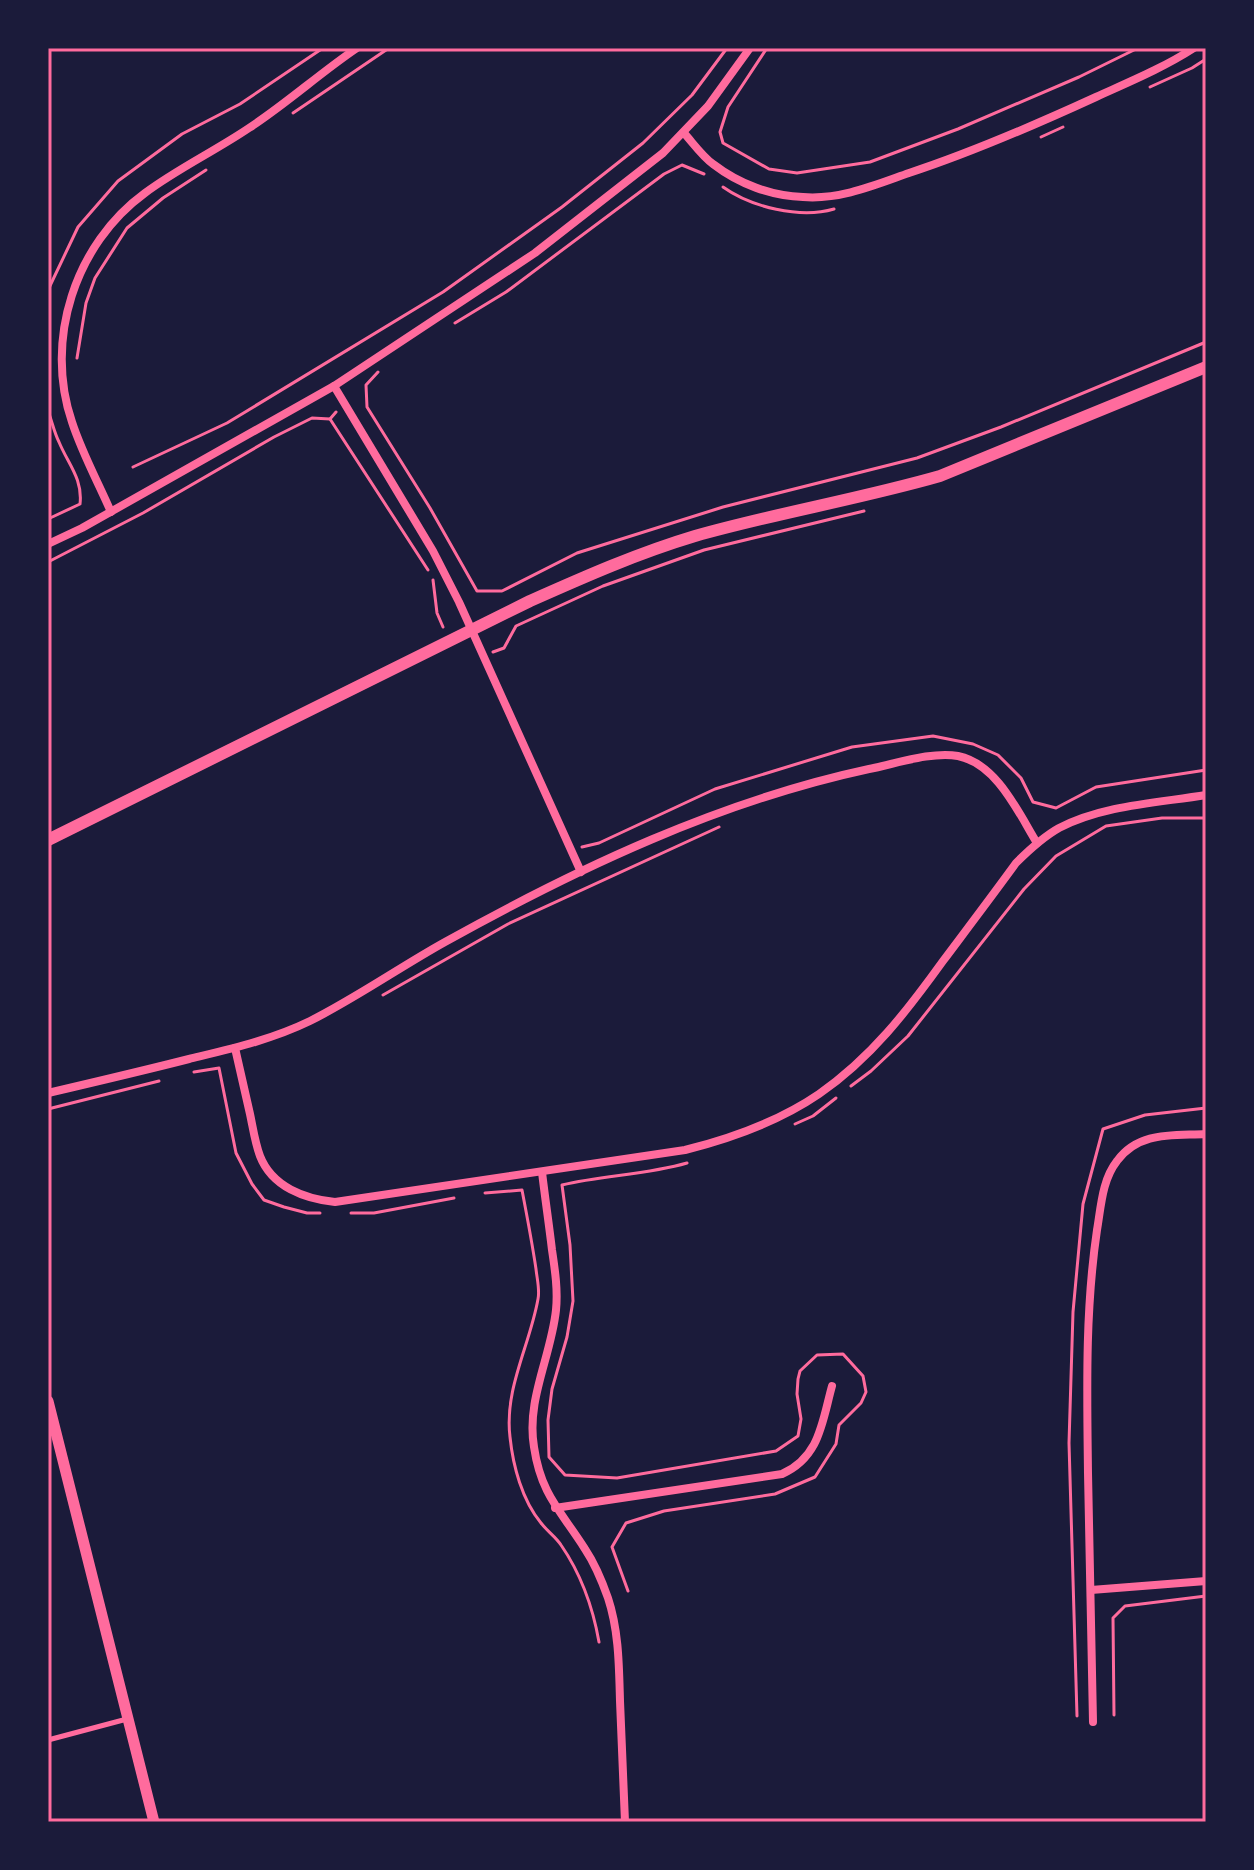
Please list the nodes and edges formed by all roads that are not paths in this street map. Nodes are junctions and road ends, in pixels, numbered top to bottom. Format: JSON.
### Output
{"nodes":[{"id":1,"x":357,"y":48,"type":"edge"},
{"id":2,"x":750,"y":48,"type":"edge"},
{"id":3,"x":1194,"y":48,"type":"edge"},
{"id":4,"x":684,"y":133,"type":"junction"},
{"id":5,"x":1206,"y":367,"type":"edge"},
{"id":6,"x":334,"y":386,"type":"junction"},
{"id":7,"x":111,"y":512,"type":"junction"},
{"id":8,"x":48,"y":544,"type":"edge"},
{"id":9,"x":472,"y":630,"type":"junction"},
{"id":10,"x":1206,"y":795,"type":"edge"},
{"id":11,"x":48,"y":840,"type":"edge"},
{"id":12,"x":1037,"y":843,"type":"junction"},
{"id":13,"x":581,"y":872,"type":"junction"},
{"id":14,"x":235,"y":1048,"type":"junction"},
{"id":15,"x":48,"y":1093,"type":"edge"},
{"id":16,"x":1206,"y":1134,"type":"edge"},
{"id":17,"x":542,"y":1172,"type":"junction"},
{"id":18,"x":832,"y":1386,"type":"dead end"},
{"id":19,"x":48,"y":1401,"type":"edge"},
{"id":20,"x":555,"y":1508,"type":"junction"},
{"id":21,"x":1206,"y":1581,"type":"edge"},
{"id":22,"x":1091,"y":1590,"type":"junction"},
{"id":23,"x":128,"y":1719,"type":"junction"},
{"id":24,"x":1093,"y":1722,"type":"dead end"},
{"id":25,"x":48,"y":1740,"type":"edge"},
{"id":26,"x":154,"y":1822,"type":"edge"},
{"id":27,"x":625,"y":1822,"type":"edge"}],
"edges":[{"from":1,"to":7,"type":"street"},
{"from":2,"to":4,"type":"street"},
{"from":3,"to":4,"type":"street"},
{"from":4,"to":6,"type":"street"},
{"from":5,"to":9,"type":"main road"},
{"from":6,"to":7,"type":"street"},
{"from":6,"to":9,"type":"street"},
{"from":7,"to":8,"type":"street"},
{"from":9,"to":11,"type":"main road"},
{"from":9,"to":13,"type":"street"},
{"from":10,"to":12,"type":"street"},
{"from":12,"to":13,"type":"street"},
{"from":12,"to":17,"type":"street"},
{"from":13,"to":14,"type":"street"},
{"from":14,"to":15,"type":"street"},
{"from":14,"to":17,"type":"street"},
{"from":16,"to":22,"type":"street"},
{"from":17,"to":20,"type":"street"},
{"from":18,"to":20,"type":"street"},
{"from":19,"to":23,"type":"street"},
{"from":20,"to":27,"type":"street"},
{"from":21,"to":22,"type":"street"},
{"from":22,"to":24,"type":"street"},
{"from":23,"to":25,"type":"lane"},
{"from":23,"to":26,"type":"street"}]}
